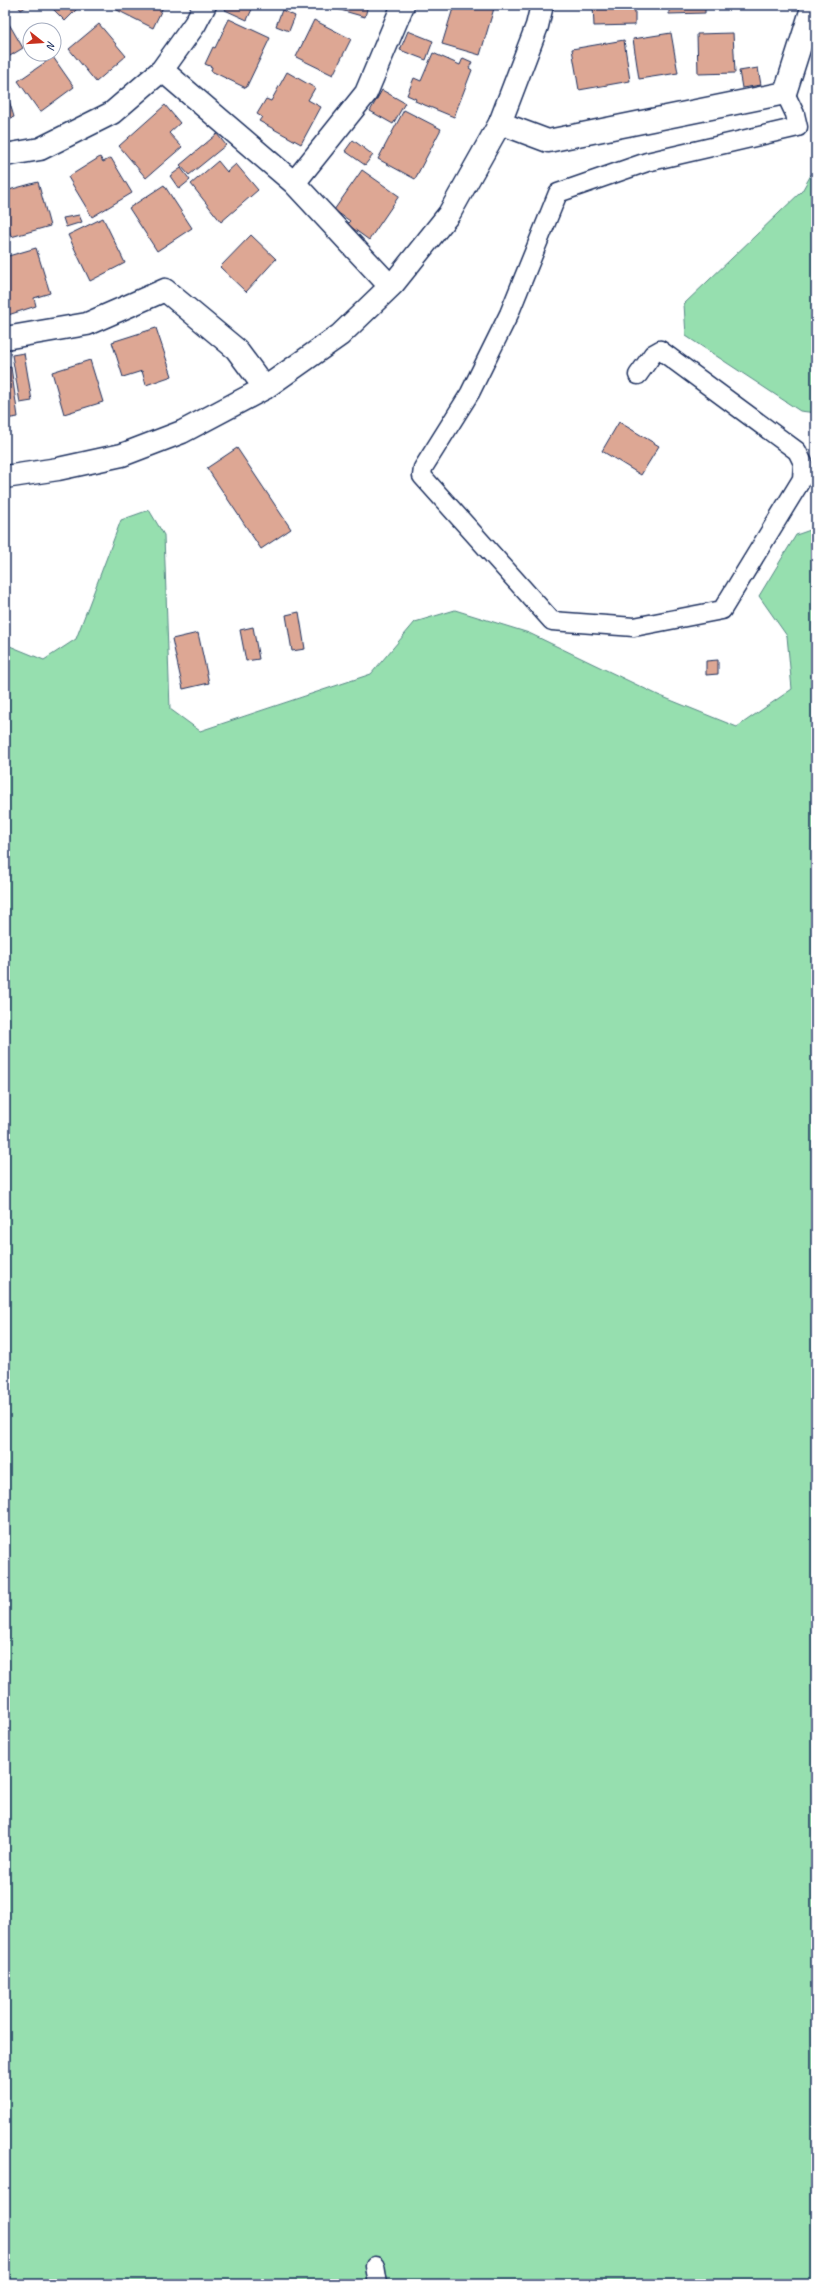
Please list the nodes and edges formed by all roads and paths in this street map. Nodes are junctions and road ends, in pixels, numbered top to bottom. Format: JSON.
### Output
{"nodes":[{"id":1,"x":205,"y":5,"type":"edge"},
{"id":2,"x":403,"y":5,"type":"edge"},
{"id":3,"x":542,"y":5,"type":"edge"},
{"id":4,"x":813,"y":5,"type":"edge"},
{"id":5,"x":162,"y":70,"type":"junction"},
{"id":6,"x":785,"y":94,"type":"junction"},
{"id":7,"x":500,"y":123,"type":"junction"},
{"id":8,"x":5,"y":155,"type":"edge"},
{"id":9,"x":294,"y":183,"type":"junction"},
{"id":10,"x":390,"y":286,"type":"junction"},
{"id":11,"x":5,"y":338,"type":"edge"},
{"id":12,"x":638,"y":375,"type":"dead end"},
{"id":13,"x":265,"y":388,"type":"junction"},
{"id":14,"x":5,"y":477,"type":"edge"},
{"id":15,"x":375,"y":2266,"type":"dead end"},
{"id":16,"x":378,"y":2284,"type":"edge"}],
"edges":[{"from":1,"to":5,"type":"street"},
{"from":2,"to":9,"type":"street"},
{"from":3,"to":7,"type":"street"},
{"from":4,"to":6,"type":"street"},
{"from":5,"to":8,"type":"street"},
{"from":5,"to":9,"type":"street"},
{"from":6,"to":7,"type":"street"},
{"from":6,"to":12,"type":"lane"},
{"from":7,"to":10,"type":"street"},
{"from":9,"to":10,"type":"street"},
{"from":10,"to":13,"type":"street"},
{"from":11,"to":13,"type":"street"},
{"from":13,"to":14,"type":"street"},
{"from":15,"to":16,"type":"lane"}]}
